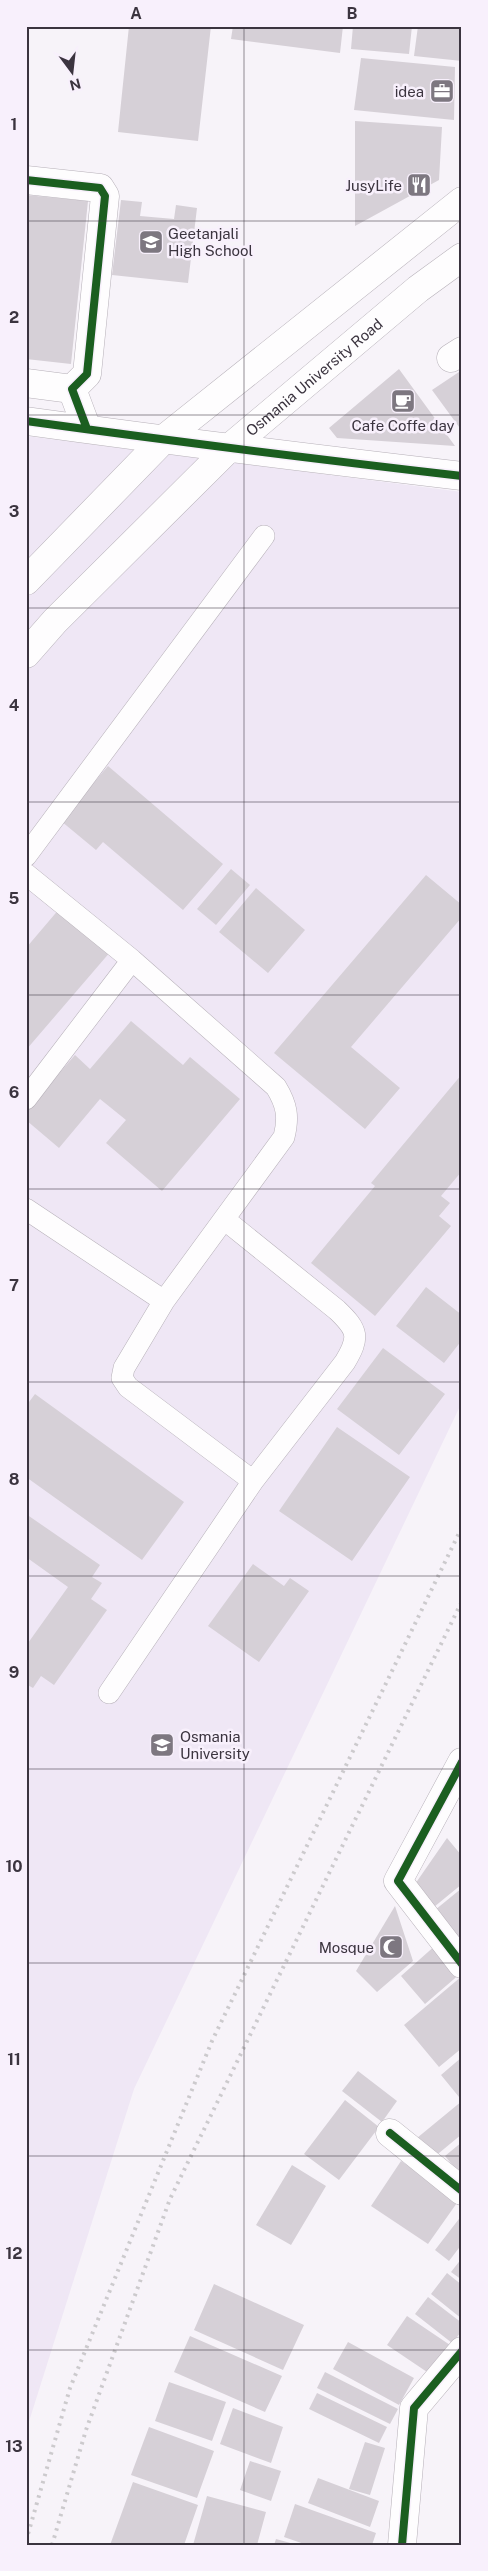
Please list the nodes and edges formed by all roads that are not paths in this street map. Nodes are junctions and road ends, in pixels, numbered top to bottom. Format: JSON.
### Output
{"nodes":[{"id":1,"x":26,"y":180,"type":"edge"},
{"id":2,"x":462,"y":202,"type":"edge"},
{"id":3,"x":462,"y":257,"type":"edge"},
{"id":4,"x":26,"y":384,"type":"edge"},
{"id":5,"x":72,"y":389,"type":"junction"},
{"id":6,"x":26,"y":421,"type":"edge"},
{"id":7,"x":87,"y":430,"type":"junction"},
{"id":8,"x":165,"y":438,"type":"junction"},
{"id":9,"x":228,"y":448,"type":"junction"},
{"id":10,"x":462,"y":476,"type":"edge"},
{"id":11,"x":264,"y":536,"type":"dead end"},
{"id":12,"x":26,"y":581,"type":"edge"},
{"id":13,"x":26,"y":654,"type":"edge"},
{"id":14,"x":26,"y":856,"type":"edge"},
{"id":15,"x":26,"y":874,"type":"edge"},
{"id":16,"x":132,"y":960,"type":"junction"},
{"id":17,"x":26,"y":1099,"type":"edge"},
{"id":18,"x":26,"y":1209,"type":"edge"},
{"id":19,"x":224,"y":1219,"type":"junction"},
{"id":20,"x":164,"y":1301,"type":"junction"},
{"id":21,"x":253,"y":1481,"type":"junction"},
{"id":22,"x":108,"y":1693,"type":"dead end"},
{"id":23,"x":462,"y":1762,"type":"edge"},
{"id":24,"x":462,"y":1964,"type":"edge"},
{"id":25,"x":390,"y":2133,"type":"dead end"},
{"id":26,"x":462,"y":2191,"type":"edge"},
{"id":27,"x":462,"y":2351,"type":"edge"},
{"id":28,"x":402,"y":2545,"type":"edge"}],
"edges":[{"from":1,"to":5,"type":"street"},
{"from":2,"to":8,"type":"street"},
{"from":3,"to":9,"type":"street","name":"Osmania University Road"},
{"from":4,"to":5,"type":"street"},
{"from":5,"to":7,"type":"street"},
{"from":6,"to":7,"type":"street"},
{"from":7,"to":8,"type":"street"},
{"from":8,"to":9,"type":"street"},
{"from":8,"to":12,"type":"street"},
{"from":9,"to":10,"type":"street"},
{"from":9,"to":13,"type":"street","name":"Osmania University Road"},
{"from":11,"to":14,"type":"lane"},
{"from":15,"to":16,"type":"lane"},
{"from":16,"to":17,"type":"lane"},
{"from":16,"to":19,"type":"lane"},
{"from":18,"to":20,"type":"lane"},
{"from":19,"to":20,"type":"lane"},
{"from":19,"to":21,"type":"lane"},
{"from":20,"to":21,"type":"lane"},
{"from":21,"to":22,"type":"lane"},
{"from":23,"to":24,"type":"street"},
{"from":25,"to":26,"type":"street"},
{"from":27,"to":28,"type":"street"}]}
